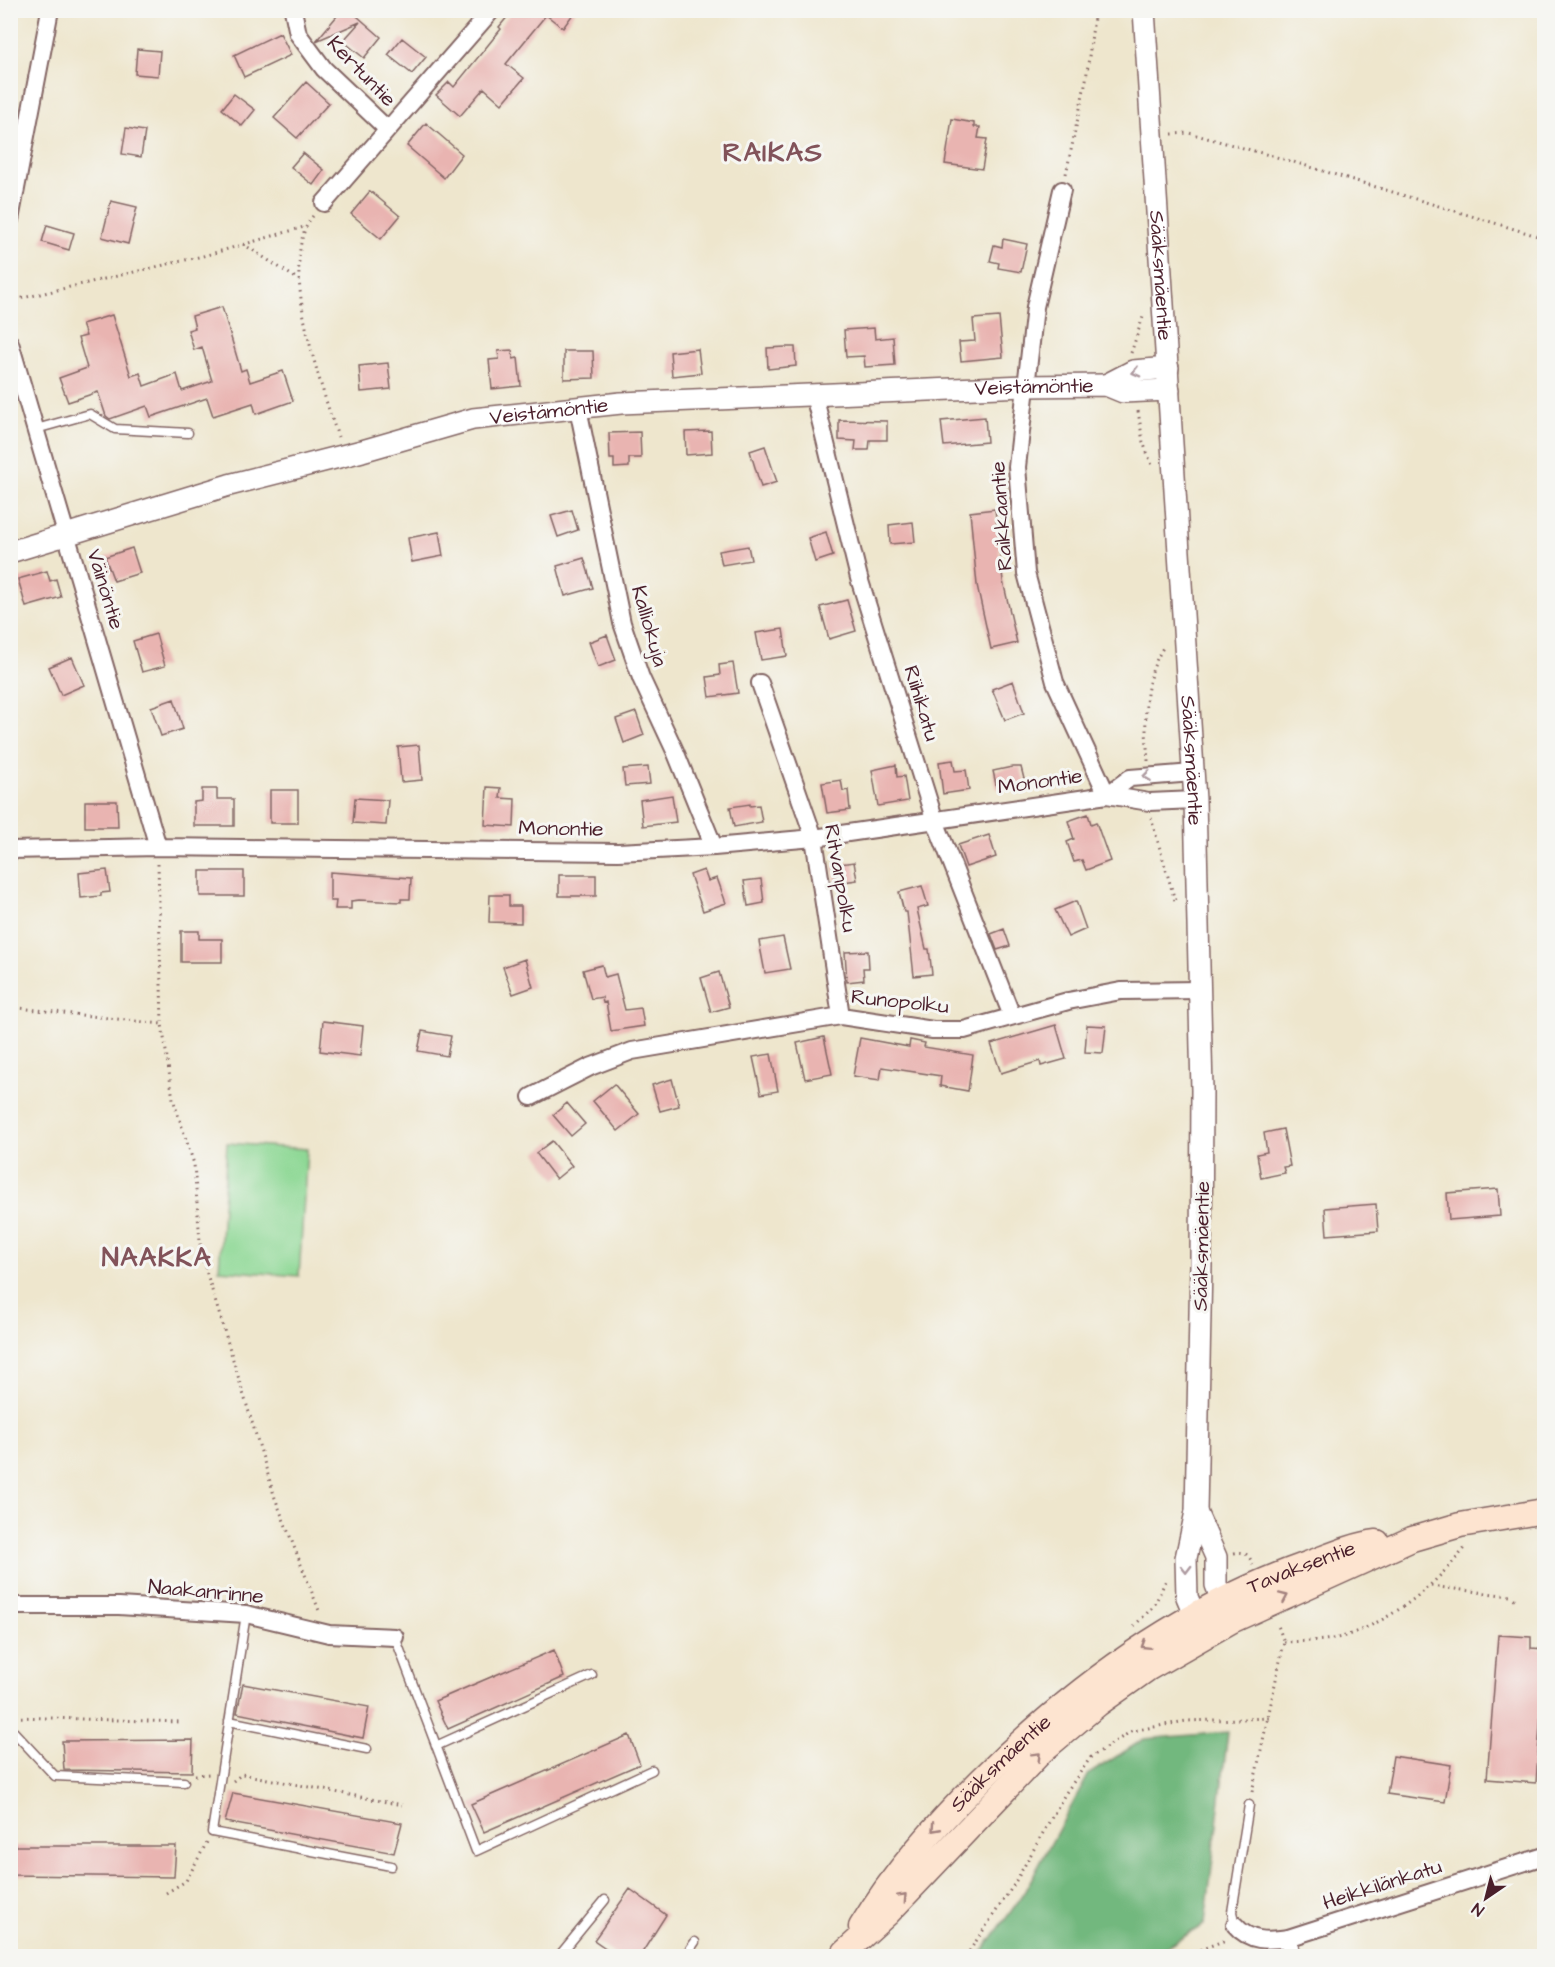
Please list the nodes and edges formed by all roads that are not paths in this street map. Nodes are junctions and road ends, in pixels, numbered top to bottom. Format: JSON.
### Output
{"nodes":[{"id":1,"x":50,"y":10,"type":"edge"},
{"id":2,"x":293,"y":10,"type":"edge"},
{"id":3,"x":492,"y":10,"type":"edge"},
{"id":4,"x":1144,"y":10,"type":"edge"},
{"id":5,"x":387,"y":129,"type":"junction"},
{"id":6,"x":1062,"y":190,"type":"road end"},
{"id":7,"x":324,"y":203,"type":"road end"},
{"id":8,"x":10,"y":220,"type":"edge"},
{"id":9,"x":10,"y":344,"type":"edge"},
{"id":10,"x":1168,"y":368,"type":"junction"},
{"id":11,"x":1106,"y":385,"type":"junction"},
{"id":12,"x":1025,"y":387,"type":"junction"},
{"id":13,"x":1169,"y":390,"type":"junction"},
{"id":14,"x":814,"y":395,"type":"junction"},
{"id":15,"x":578,"y":408,"type":"junction"},
{"id":16,"x":36,"y":429,"type":"junction"},
{"id":17,"x":188,"y":433,"type":"dead end"},
{"id":18,"x":67,"y":536,"type":"junction"},
{"id":19,"x":10,"y":552,"type":"edge"},
{"id":20,"x":760,"y":683,"type":"dead end"},
{"id":21,"x":1193,"y":773,"type":"junction"},
{"id":22,"x":1107,"y":795,"type":"junction"},
{"id":23,"x":1195,"y":800,"type":"junction"},
{"id":24,"x":934,"y":818,"type":"junction"},
{"id":25,"x":814,"y":838,"type":"junction"},
{"id":26,"x":158,"y":847,"type":"junction"},
{"id":27,"x":714,"y":847,"type":"junction"},
{"id":28,"x":10,"y":850,"type":"edge"},
{"id":29,"x":1200,"y":990,"type":"junction"},
{"id":30,"x":841,"y":1016,"type":"junction"},
{"id":31,"x":1012,"y":1016,"type":"junction"},
{"id":32,"x":531,"y":1097,"type":"dead end"},
{"id":33,"x":1545,"y":1511,"type":"edge"},
{"id":34,"x":1196,"y":1512,"type":"junction"},
{"id":35,"x":1412,"y":1539,"type":"junction"},
{"id":36,"x":10,"y":1606,"type":"edge"},
{"id":37,"x":1226,"y":1610,"type":"junction"},
{"id":38,"x":246,"y":1614,"type":"junction"},
{"id":39,"x":1199,"y":1624,"type":"junction"},
{"id":40,"x":395,"y":1637,"type":"joint"},
{"id":41,"x":592,"y":1675,"type":"dead end"},
{"id":42,"x":229,"y":1721,"type":"junction"},
{"id":43,"x":14,"y":1732,"type":"dead end"},
{"id":44,"x":436,"y":1746,"type":"junction"},
{"id":45,"x":367,"y":1749,"type":"dead end"},
{"id":46,"x":651,"y":1770,"type":"dead end"},
{"id":47,"x":184,"y":1782,"type":"road end"},
{"id":48,"x":1249,"y":1805,"type":"road end"},
{"id":49,"x":1545,"y":1856,"type":"edge"},
{"id":50,"x":391,"y":1866,"type":"dead end"},
{"id":51,"x":605,"y":1900,"type":"dead end"},
{"id":52,"x":1238,"y":1928,"type":"joint"},
{"id":53,"x":1288,"y":1938,"type":"junction"},
{"id":54,"x":695,"y":1942,"type":"dead end"},
{"id":55,"x":843,"y":1954,"type":"edge"},
{"id":56,"x":559,"y":1956,"type":"edge"},
{"id":57,"x":685,"y":1956,"type":"edge"},
{"id":58,"x":1292,"y":1956,"type":"edge"}],
"edges":[{"from":1,"to":8,"type":"street"},
{"from":2,"to":5,"type":"street","name":"Kertuntie"},
{"from":3,"to":5,"type":"street","name":"Kertuntie"},
{"from":4,"to":10,"type":"street","name":"Sääksmäentie"},
{"from":5,"to":7,"type":"street","name":"Kertuntie"},
{"from":6,"to":12,"type":"street","name":"Raikkaantie"},
{"from":9,"to":16,"type":"street","name":"Väinöntie"},
{"from":10,"to":11,"type":"street","name":"Veistämöntie","one_way":true},
{"from":10,"to":13,"type":"street","name":"Sääksmäentie"},
{"from":11,"to":12,"type":"street","name":"Veistämöntie"},
{"from":11,"to":13,"type":"street","name":"Veistämöntie"},
{"from":12,"to":14,"type":"street","name":"Veistämöntie"},
{"from":12,"to":22,"type":"street","name":"Raikkaantie"},
{"from":13,"to":21,"type":"street","name":"Sääksmäentie"},
{"from":14,"to":15,"type":"street","name":"Veistämöntie"},
{"from":14,"to":24,"type":"street","name":"Riihikatu"},
{"from":15,"to":18,"type":"street","name":"Veistämöntie"},
{"from":15,"to":27,"type":"street","name":"Kalliokuja"},
{"from":16,"to":17,"type":"lane"},
{"from":16,"to":18,"type":"street","name":"Väinöntie"},
{"from":18,"to":19,"type":"street","name":"Veistämöntie"},
{"from":18,"to":26,"type":"street","name":"Väinöntie"},
{"from":20,"to":25,"type":"street","name":"Ritvanpolku"},
{"from":21,"to":22,"type":"street","name":"Monontie","one_way":true},
{"from":21,"to":23,"type":"street","name":"Sääksmäentie"},
{"from":22,"to":23,"type":"street","name":"Monontie"},
{"from":22,"to":24,"type":"street","name":"Monontie"},
{"from":23,"to":29,"type":"street","name":"Sääksmäentie"},
{"from":24,"to":25,"type":"street","name":"Monontie"},
{"from":24,"to":31,"type":"street","name":"Riihikatu"},
{"from":25,"to":27,"type":"street","name":"Monontie"},
{"from":25,"to":30,"type":"street","name":"Ritvanpolku"},
{"from":26,"to":27,"type":"street","name":"Monontie"},
{"from":26,"to":28,"type":"street","name":"Monontie"},
{"from":29,"to":31,"type":"street","name":"Runopolku"},
{"from":29,"to":34,"type":"street","name":"Sääksmäentie"},
{"from":30,"to":31,"type":"street","name":"Runopolku"},
{"from":30,"to":32,"type":"street","name":"Runopolku"},
{"from":33,"to":35,"type":"main road","name":"Tavaksentie"},
{"from":34,"to":37,"type":"street","name":"Sääksmäentie"},
{"from":34,"to":39,"type":"street","name":"Sääksmäentie","one_way":true},
{"from":37,"to":35,"type":"main road","name":"Tavaksentie","one_way":true},
{"from":35,"to":37,"type":"main road","name":"Tavaksentie"},
{"from":36,"to":38,"type":"street","name":"Naakanrinne"},
{"from":37,"to":39,"type":"main road","name":"Sääksmäentie"},
{"from":38,"to":40,"type":"street","name":"Naakanrinne"},
{"from":38,"to":42,"type":"lane"},
{"from":39,"to":55,"type":"main road","name":"Sääksmäentie"},
{"from":40,"to":44,"type":"lane"},
{"from":41,"to":44,"type":"lane"},
{"from":42,"to":45,"type":"lane"},
{"from":42,"to":50,"type":"lane"},
{"from":43,"to":47,"type":"lane"},
{"from":44,"to":46,"type":"lane"},
{"from":48,"to":52,"type":"lane"},
{"from":49,"to":53,"type":"street","name":"Heikkilänkatu"},
{"from":51,"to":56,"type":"lane"},
{"from":52,"to":53,"type":"street","name":"Heikkilänkatu"},
{"from":53,"to":58,"type":"street"},
{"from":54,"to":57,"type":"lane"}]}
